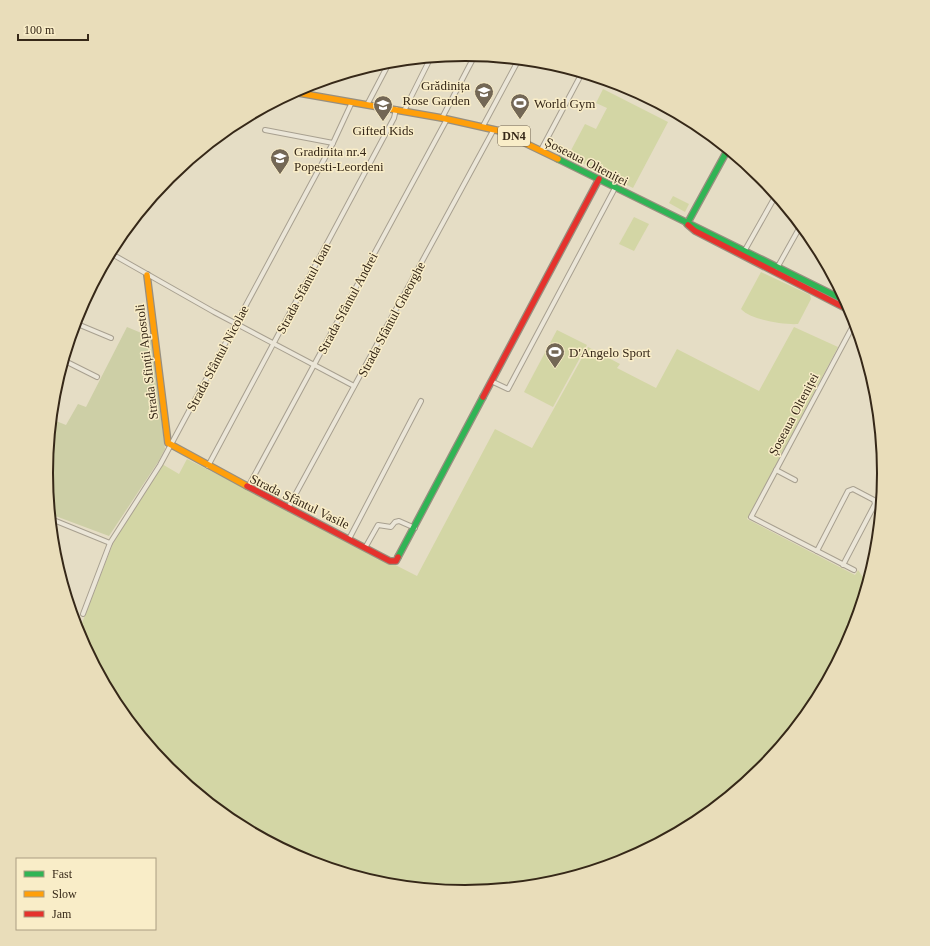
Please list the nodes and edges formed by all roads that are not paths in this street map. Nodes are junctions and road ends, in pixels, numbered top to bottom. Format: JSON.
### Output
{"nodes":[{"id":1,"x":472,"y":61,"type":"edge"},
{"id":2,"x":430,"y":63,"type":"edge"},
{"id":3,"x":516,"y":65,"type":"edge"},
{"id":4,"x":386,"y":69,"type":"edge"},
{"id":5,"x":580,"y":77,"type":"edge"},
{"id":6,"x":304,"y":94,"type":"edge"},
{"id":7,"x":352,"y":102,"type":"junction"},
{"id":8,"x":367,"y":105,"type":"junction"},
{"id":9,"x":396,"y":110,"type":"junction"},
{"id":10,"x":404,"y":111,"type":"junction"},
{"id":11,"x":445,"y":118,"type":"junction"},
{"id":12,"x":483,"y":126,"type":"junction"},
{"id":13,"x":494,"y":129,"type":"junction"},
{"id":14,"x":265,"y":130,"type":"dead end"},
{"id":15,"x":333,"y":143,"type":"junction"},
{"id":16,"x":541,"y":150,"type":"junction"},
{"id":17,"x":725,"y":154,"type":"edge"},
{"id":18,"x":599,"y":180,"type":"junction"},
{"id":19,"x":615,"y":188,"type":"junction"},
{"id":20,"x":773,"y":199,"type":"edge"},
{"id":21,"x":688,"y":224,"type":"junction"},
{"id":22,"x":798,"y":230,"type":"edge"},
{"id":23,"x":745,"y":250,"type":"junction"},
{"id":24,"x":115,"y":256,"type":"edge"},
{"id":25,"x":776,"y":270,"type":"junction"},
{"id":26,"x":146,"y":275,"type":"junction"},
{"id":27,"x":838,"y":297,"type":"edge"},
{"id":28,"x":842,"y":306,"type":"edge"},
{"id":29,"x":235,"y":324,"type":"junction"},
{"id":30,"x":80,"y":325,"type":"edge"},
{"id":31,"x":851,"y":329,"type":"edge"},
{"id":32,"x":111,"y":338,"type":"dead end"},
{"id":33,"x":273,"y":344,"type":"junction"},
{"id":34,"x":68,"y":362,"type":"edge"},
{"id":35,"x":314,"y":365,"type":"junction"},
{"id":36,"x":97,"y":377,"type":"dead end"},
{"id":37,"x":491,"y":381,"type":"junction"},
{"id":38,"x":354,"y":386,"type":"junction"},
{"id":39,"x":421,"y":402,"type":"dead end"},
{"id":40,"x":170,"y":445,"type":"junction"},
{"id":41,"x":208,"y":466,"type":"junction"},
{"id":42,"x":776,"y":470,"type":"junction"},
{"id":43,"x":795,"y":480,"type":"dead end"},
{"id":44,"x":248,"y":487,"type":"junction"},
{"id":45,"x":288,"y":508,"type":"junction"},
{"id":46,"x":56,"y":522,"type":"edge"},
{"id":47,"x":415,"y":528,"type":"junction"},
{"id":48,"x":348,"y":539,"type":"junction"},
{"id":49,"x":110,"y":543,"type":"junction"},
{"id":50,"x":365,"y":548,"type":"junction"},
{"id":51,"x":817,"y":551,"type":"junction"},
{"id":52,"x":843,"y":565,"type":"junction"},
{"id":53,"x":854,"y":570,"type":"dead end"},
{"id":54,"x":83,"y":614,"type":"dead end"}],
"edges":[{"from":1,"to":11,"type":"street","name":"Strada Sfântul Andrei"},
{"from":2,"to":10,"type":"street"},
{"from":3,"to":12,"type":"street"},
{"from":4,"to":8,"type":"street"},
{"from":5,"to":16,"type":"street"},
{"from":6,"to":7,"type":"street","name":"Șoseaua Olteniței","number":"DN4"},
{"from":7,"to":8,"type":"street","name":"Șoseaua Olteniței","number":"DN4"},
{"from":7,"to":15,"type":"street","name":"Strada Sfântul Nicolae"},
{"from":8,"to":9,"type":"street","name":"Șoseaua Olteniței","number":"DN4"},
{"from":9,"to":10,"type":"street","name":"Șoseaua Olteniței","number":"DN4"},
{"from":9,"to":33,"type":"street","name":"Strada Sfântul Ioan"},
{"from":10,"to":11,"type":"street","name":"Șoseaua Olteniței","number":"DN4"},
{"from":11,"to":12,"type":"street","name":"Șoseaua Olteniței","number":"DN4"},
{"from":11,"to":35,"type":"street","name":"Strada Sfântul Andrei"},
{"from":12,"to":13,"type":"street","name":"Șoseaua Olteniței","number":"DN4"},
{"from":13,"to":16,"type":"street","name":"Șoseaua Olteniței","number":"DN4"},
{"from":13,"to":38,"type":"street","name":"Strada Sfântul Gheorghe"},
{"from":14,"to":15,"type":"street"},
{"from":15,"to":29,"type":"street","name":"Strada Sfântul Nicolae"},
{"from":16,"to":18,"type":"street","name":"Șoseaua Olteniței","number":"DN4"},
{"from":17,"to":21,"type":"street"},
{"from":18,"to":19,"type":"street","name":"Șoseaua Olteniței","number":"DN4"},
{"from":18,"to":37,"type":"street"},
{"from":19,"to":21,"type":"street","name":"Șoseaua Olteniței","number":"DN4"},
{"from":19,"to":37,"type":"street"},
{"from":20,"to":23,"type":"street"},
{"from":21,"to":23,"type":"street","name":"Șoseaua Olteniței","number":"DN4"},
{"from":21,"to":25,"type":"street","name":"Șoseaua Olteniței","number":"DN4"},
{"from":22,"to":25,"type":"street"},
{"from":23,"to":25,"type":"street","name":"Șoseaua Olteniței","number":"DN4"},
{"from":24,"to":26,"type":"street"},
{"from":25,"to":27,"type":"street","name":"Șoseaua Olteniței","number":"DN4"},
{"from":25,"to":28,"type":"street","name":"Șoseaua Olteniței","number":"DN4"},
{"from":26,"to":29,"type":"street"},
{"from":26,"to":40,"type":"street","name":"Strada Sfinții Apostoli"},
{"from":29,"to":33,"type":"street"},
{"from":29,"to":40,"type":"street","name":"Strada Sfântul Nicolae"},
{"from":30,"to":32,"type":"street"},
{"from":31,"to":42,"type":"street","name":"Șoseaua Olteniței"},
{"from":33,"to":35,"type":"street"},
{"from":33,"to":41,"type":"street","name":"Strada Sfântul Ioan"},
{"from":34,"to":36,"type":"street"},
{"from":35,"to":38,"type":"street"},
{"from":35,"to":44,"type":"street","name":"Strada Sfântul Andrei"},
{"from":37,"to":47,"type":"street"},
{"from":38,"to":45,"type":"street","name":"Strada Sfântul Gheorghe"},
{"from":39,"to":48,"type":"street","name":"Strada Sfântul Vasile"},
{"from":40,"to":41,"type":"street","name":"Strada Sfântul Vasile"},
{"from":40,"to":49,"type":"street","name":"Strada Sfântul Nicolae"},
{"from":41,"to":44,"type":"street","name":"Strada Sfântul Vasile"},
{"from":42,"to":43,"type":"street"},
{"from":42,"to":51,"type":"street","name":"Șoseaua Olteniței"},
{"from":44,"to":45,"type":"street","name":"Strada Sfântul Vasile"},
{"from":45,"to":48,"type":"street","name":"Strada Sfântul Vasile"},
{"from":46,"to":49,"type":"street"},
{"from":47,"to":50,"type":"street"},
{"from":47,"to":50,"type":"street"},
{"from":48,"to":50,"type":"street"},
{"from":49,"to":54,"type":"street","name":"Strada Sfântul Nicolae"},
{"from":51,"to":52,"type":"street"},
{"from":51,"to":52,"type":"street"},
{"from":52,"to":53,"type":"street"}]}
